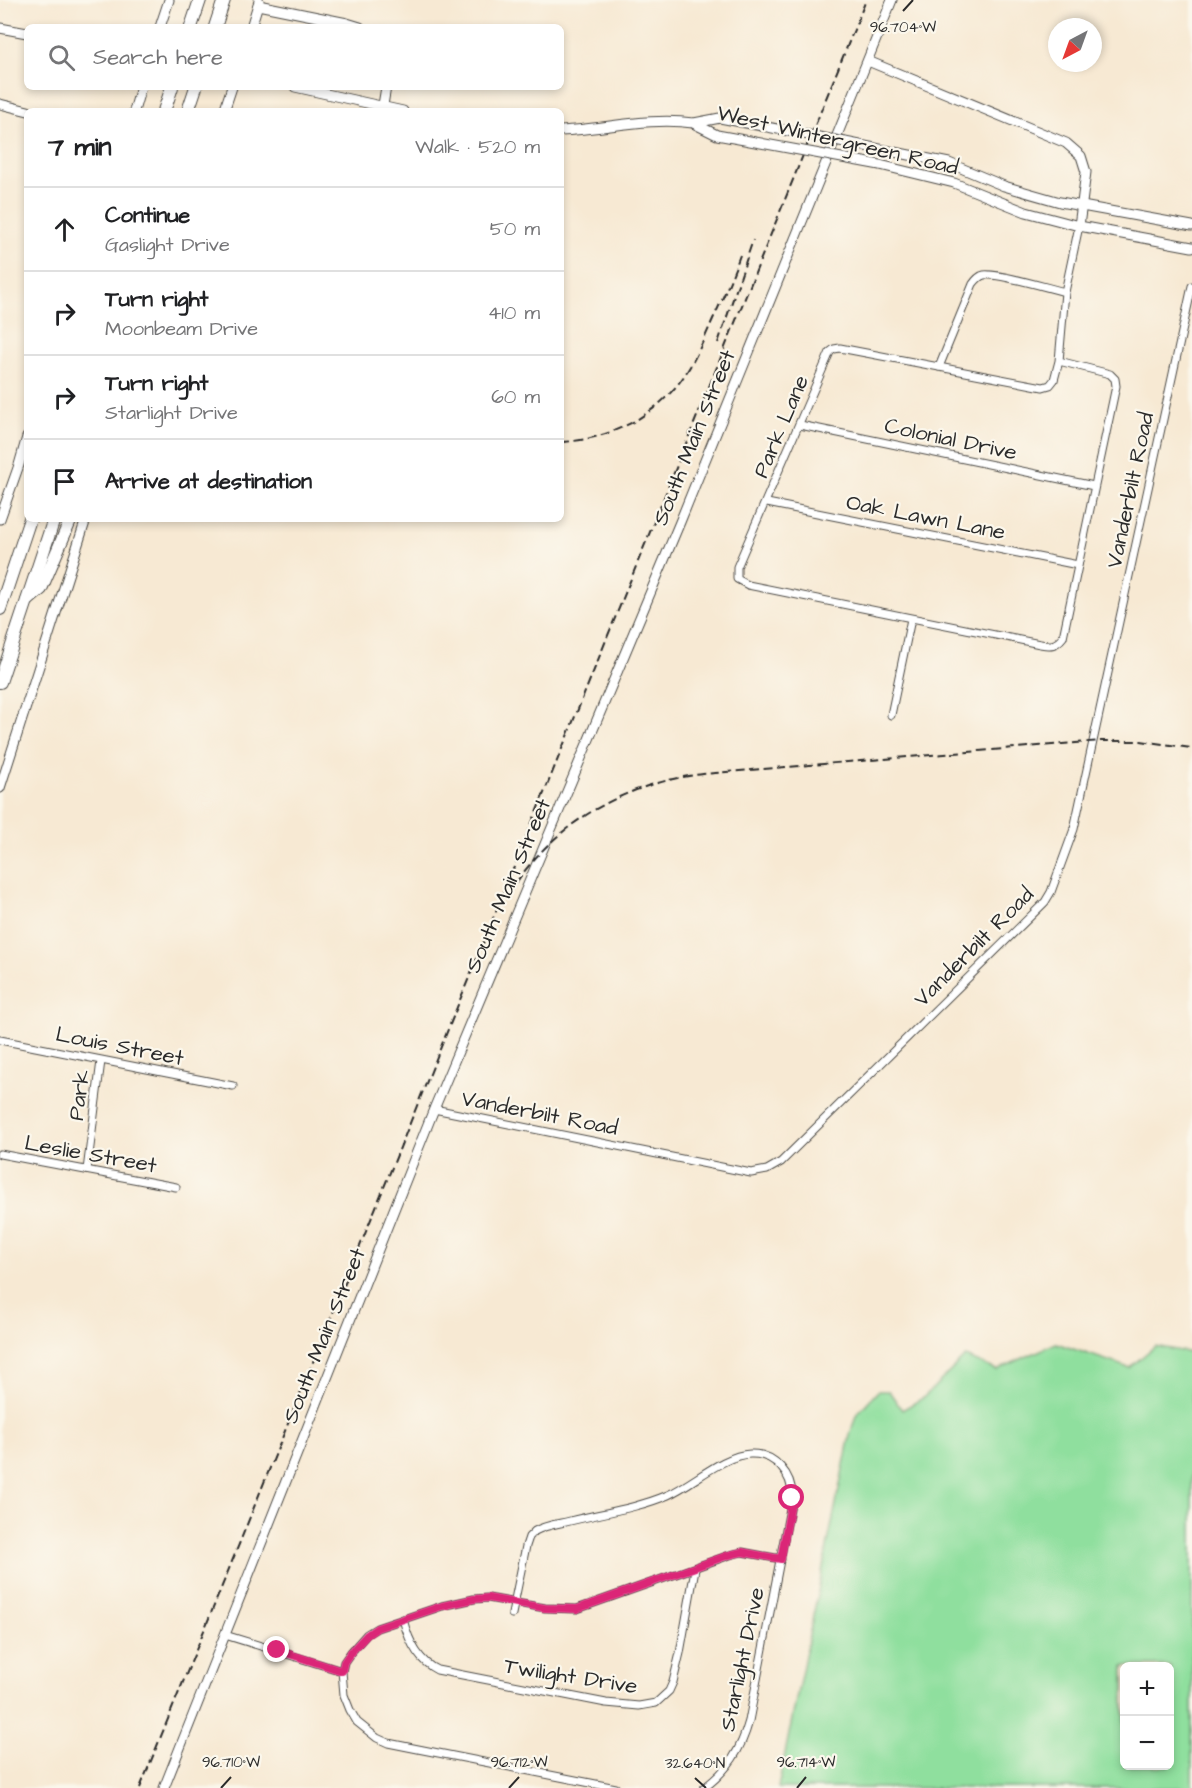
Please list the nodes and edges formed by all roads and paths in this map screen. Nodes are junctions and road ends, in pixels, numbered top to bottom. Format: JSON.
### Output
{"nodes":[{"id":1,"x":169,"y":0,"type":"edge"},
{"id":2,"x":200,"y":0,"type":"edge"},
{"id":3,"x":224,"y":0,"type":"edge"},
{"id":4,"x":892,"y":0,"type":"edge"},
{"id":5,"x":259,"y":3,"type":"edge"},
{"id":6,"x":161,"y":24,"type":"edge"},
{"id":7,"x":192,"y":24,"type":"edge"},
{"id":8,"x":216,"y":24,"type":"edge"},
{"id":9,"x":252,"y":24,"type":"edge"},
{"id":10,"x":350,"y":24,"type":"edge"},
{"id":11,"x":0,"y":28,"type":"edge"},
{"id":12,"x":24,"y":32,"type":"edge"},
{"id":13,"x":868,"y":61,"type":"junction"},
{"id":14,"x":140,"y":90,"type":"edge"},
{"id":15,"x":171,"y":90,"type":"edge"},
{"id":16,"x":195,"y":90,"type":"edge"},
{"id":17,"x":231,"y":90,"type":"edge"},
{"id":18,"x":307,"y":90,"type":"edge"},
{"id":19,"x":385,"y":90,"type":"edge"},
{"id":20,"x":0,"y":104,"type":"edge"},
{"id":21,"x":135,"y":108,"type":"edge"},
{"id":22,"x":165,"y":108,"type":"edge"},
{"id":23,"x":189,"y":108,"type":"edge"},
{"id":24,"x":225,"y":108,"type":"edge"},
{"id":25,"x":378,"y":108,"type":"edge"},
{"id":26,"x":382,"y":108,"type":"edge"},
{"id":27,"x":24,"y":110,"type":"edge"},
{"id":28,"x":693,"y":123,"type":"junction"},
{"id":29,"x":564,"y":130,"type":"edge"},
{"id":30,"x":1081,"y":206,"type":"junction"},
{"id":31,"x":1079,"y":226,"type":"junction"},
{"id":32,"x":1192,"y":226,"type":"edge"},
{"id":33,"x":1192,"y":247,"type":"edge"},
{"id":34,"x":1192,"y":286,"type":"edge"},
{"id":35,"x":1065,"y":292,"type":"junction"},
{"id":36,"x":1059,"y":362,"type":"junction"},
{"id":37,"x":939,"y":367,"type":"junction"},
{"id":38,"x":800,"y":425,"type":"junction"},
{"id":39,"x":24,"y":449,"type":"edge"},
{"id":40,"x":1094,"y":486,"type":"junction"},
{"id":41,"x":767,"y":503,"type":"junction"},
{"id":42,"x":0,"y":519,"type":"edge"},
{"id":43,"x":24,"y":522,"type":"edge"},
{"id":44,"x":29,"y":522,"type":"edge"},
{"id":45,"x":53,"y":522,"type":"edge"},
{"id":46,"x":69,"y":522,"type":"edge"},
{"id":47,"x":85,"y":522,"type":"edge"},
{"id":48,"x":21,"y":544,"type":"junction"},
{"id":49,"x":1078,"y":565,"type":"junction"},
{"id":50,"x":27,"y":601,"type":"junction"},
{"id":51,"x":0,"y":609,"type":"edge"},
{"id":52,"x":911,"y":619,"type":"junction"},
{"id":53,"x":0,"y":682,"type":"edge"},
{"id":54,"x":891,"y":716,"type":"dead end"},
{"id":55,"x":0,"y":788,"type":"edge"},
{"id":56,"x":0,"y":1040,"type":"edge"},
{"id":57,"x":101,"y":1061,"type":"junction"},
{"id":58,"x":233,"y":1086,"type":"dead end"},
{"id":59,"x":434,"y":1109,"type":"junction"},
{"id":60,"x":0,"y":1154,"type":"edge"},
{"id":61,"x":87,"y":1170,"type":"junction"},
{"id":62,"x":176,"y":1187,"type":"dead end"},
{"id":63,"x":781,"y":1559,"type":"junction"},
{"id":64,"x":694,"y":1569,"type":"junction"},
{"id":65,"x":513,"y":1602,"type":"junction"},
{"id":66,"x":512,"y":1614,"type":"dead end"},
{"id":67,"x":404,"y":1619,"type":"junction"},
{"id":68,"x":225,"y":1635,"type":"junction"},
{"id":69,"x":342,"y":1671,"type":"junction"},
{"id":70,"x":164,"y":1788,"type":"edge"},
{"id":71,"x":616,"y":1788,"type":"edge"},
{"id":72,"x":704,"y":1788,"type":"edge"}],
"edges":[{"from":1,"to":6,"type":"main road"},
{"from":2,"to":7,"type":"highway"},
{"from":3,"to":8,"type":"highway"},
{"from":4,"to":13,"type":"main road","name":"South Main Street"},
{"from":5,"to":9,"type":"main road"},
{"from":5,"to":10,"type":"main road"},
{"from":11,"to":12,"type":"main road"},
{"from":13,"to":30,"type":"main road"},
{"from":13,"to":59,"type":"main road","name":"South Main Street"},
{"from":14,"to":21,"type":"main road"},
{"from":15,"to":22,"type":"highway"},
{"from":16,"to":23,"type":"highway"},
{"from":17,"to":24,"type":"main road"},
{"from":18,"to":25,"type":"main road"},
{"from":19,"to":26,"type":"main road"},
{"from":20,"to":27,"type":"main road"},
{"from":28,"to":29,"type":"main road"},
{"from":28,"to":30,"type":"main road","name":"West Wintergreen Road","bridge":true},
{"from":28,"to":31,"type":"main road","name":"West Wintergreen Road","bridge":true},
{"from":30,"to":31,"type":"main road"},
{"from":30,"to":32,"type":"main road","name":"West Wintergreen Road"},
{"from":31,"to":33,"type":"main road","name":"West Wintergreen Road"},
{"from":31,"to":35,"type":"street","name":"Park Lane"},
{"from":34,"to":59,"type":"street","name":"Vanderbilt Road"},
{"from":35,"to":36,"type":"street","name":"Park Lane"},
{"from":35,"to":37,"type":"street"},
{"from":36,"to":37,"type":"street","name":"Park Lane"},
{"from":36,"to":40,"type":"street","name":"Park Lane"},
{"from":37,"to":38,"type":"street","name":"Park Lane"},
{"from":38,"to":40,"type":"street","name":"Colonial Drive"},
{"from":38,"to":41,"type":"street","name":"Park Lane"},
{"from":39,"to":42,"type":"main road"},
{"from":40,"to":49,"type":"street","name":"Park Lane"},
{"from":41,"to":49,"type":"street","name":"Oak Lawn Lane"},
{"from":41,"to":52,"type":"street","name":"Park Lane"},
{"from":43,"to":48,"type":"highway"},
{"from":44,"to":48,"type":"highway"},
{"from":45,"to":50,"type":"highway"},
{"from":46,"to":50,"type":"highway"},
{"from":47,"to":55,"type":"main road"},
{"from":48,"to":51,"type":"highway"},
{"from":49,"to":52,"type":"street","name":"Park Lane"},
{"from":50,"to":53,"type":"highway"},
{"from":52,"to":54,"type":"street"},
{"from":56,"to":57,"type":"street","name":"Louis Street"},
{"from":57,"to":58,"type":"street","name":"Louis Street"},
{"from":57,"to":61,"type":"street","name":"Park"},
{"from":59,"to":68,"type":"main road","name":"South Main Street"},
{"from":60,"to":61,"type":"street","name":"Leslie Street"},
{"from":61,"to":62,"type":"street","name":"Leslie Street"},
{"from":63,"to":64,"type":"street"},
{"from":63,"to":65,"type":"street","name":"Starlight Drive"},
{"from":63,"to":72,"type":"street","name":"Starlight Drive"},
{"from":64,"to":65,"type":"street"},
{"from":64,"to":67,"type":"street","name":"Twilight Drive"},
{"from":65,"to":66,"type":"street"},
{"from":65,"to":67,"type":"street"},
{"from":67,"to":69,"type":"street"},
{"from":68,"to":69,"type":"street"},
{"from":68,"to":70,"type":"main road","name":"South Main Street"},
{"from":69,"to":71,"type":"street"}]}
